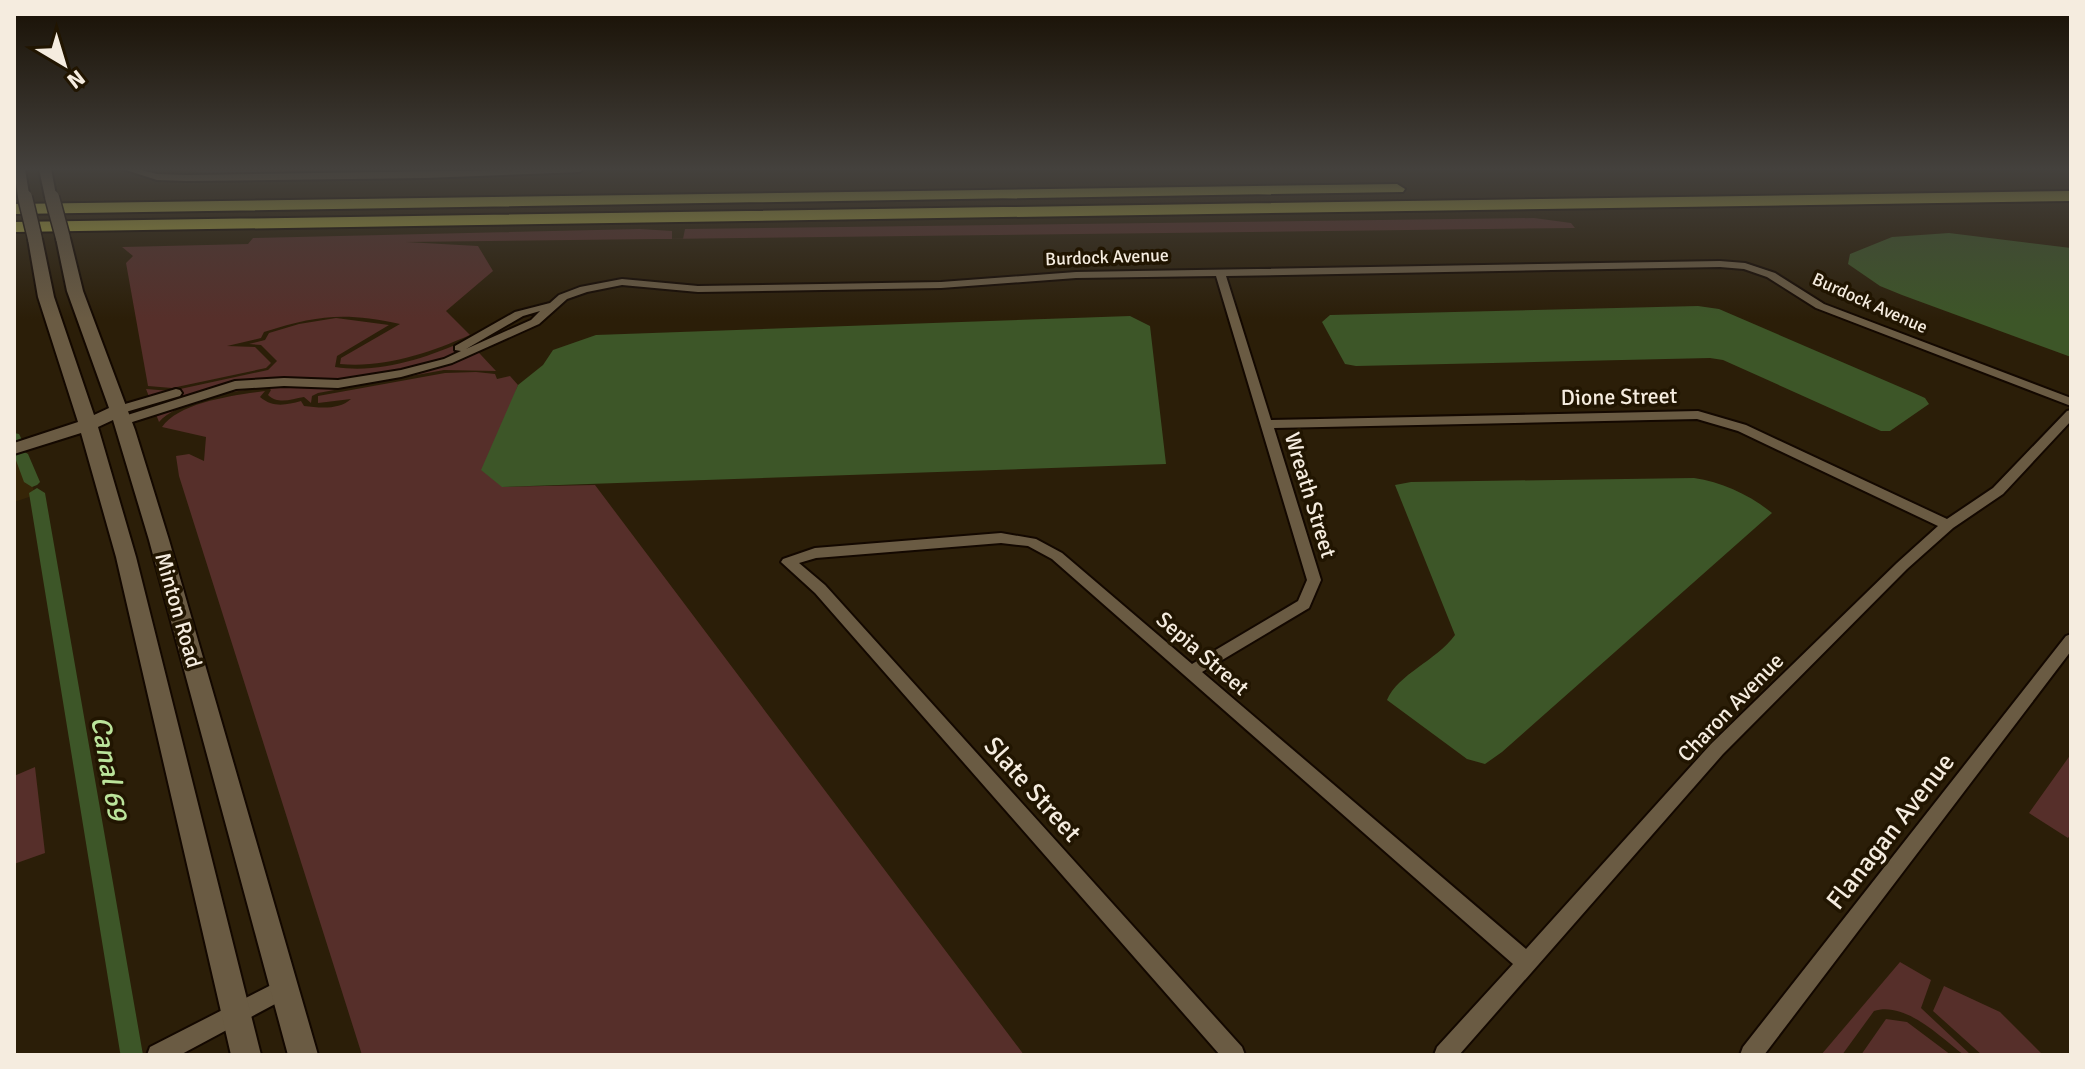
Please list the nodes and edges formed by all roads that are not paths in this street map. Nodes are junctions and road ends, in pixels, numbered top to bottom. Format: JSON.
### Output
{"nodes":[{"id":1,"x":27,"y":219,"type":"edge"},
{"id":2,"x":58,"y":219,"type":"edge"},
{"id":3,"x":552,"y":219,"type":"edge"},
{"id":4,"x":14,"y":227,"type":"edge"},
{"id":5,"x":1220,"y":272,"type":"junction"},
{"id":6,"x":552,"y":304,"type":"junction"},
{"id":7,"x":505,"y":321,"type":"junction"},
{"id":8,"x":520,"y":330,"type":"junction"},
{"id":9,"x":468,"y":344,"type":"junction"},
{"id":10,"x":481,"y":347,"type":"junction"},
{"id":11,"x":401,"y":370,"type":"junction"},
{"id":12,"x":2071,"y":402,"type":"edge"},
{"id":13,"x":2071,"y":414,"type":"edge"},
{"id":14,"x":120,"y":416,"type":"junction"},
{"id":15,"x":1267,"y":424,"type":"junction"},
{"id":16,"x":88,"y":425,"type":"junction"},
{"id":17,"x":14,"y":449,"type":"edge"},
{"id":18,"x":1948,"y":525,"type":"junction"},
{"id":19,"x":788,"y":562,"type":"joint"},
{"id":20,"x":2071,"y":640,"type":"edge"},
{"id":21,"x":1192,"y":671,"type":"junction"},
{"id":22,"x":1528,"y":964,"type":"junction"},
{"id":23,"x":285,"y":988,"type":"junction"},
{"id":24,"x":236,"y":1014,"type":"junction"},
{"id":25,"x":158,"y":1055,"type":"edge"},
{"id":26,"x":246,"y":1055,"type":"edge"},
{"id":27,"x":303,"y":1055,"type":"edge"},
{"id":28,"x":1234,"y":1055,"type":"edge"},
{"id":29,"x":1445,"y":1055,"type":"edge"},
{"id":30,"x":1751,"y":1055,"type":"edge"}],
"edges":[{"from":1,"to":16,"type":"main road","name":"Minton Road","bridge":true},
{"from":2,"to":14,"type":"main road","name":"Minton Road","bridge":true},
{"from":3,"to":4,"type":"highway"},
{"from":5,"to":6,"type":"street","name":"Burdock Avenue"},
{"from":5,"to":12,"type":"street","name":"Burdock Avenue"},
{"from":5,"to":15,"type":"street","name":"Wreath Street"},
{"from":6,"to":7,"type":"street","name":"Burdock Avenue"},
{"from":6,"to":8,"type":"street","name":"Burdock Avenue"},
{"from":7,"to":8,"type":"street"},
{"from":7,"to":9,"type":"street","name":"Burdock Avenue"},
{"from":8,"to":10,"type":"street","name":"Burdock Avenue"},
{"from":9,"to":10,"type":"street"},
{"from":9,"to":11,"type":"street","name":"Burdock Avenue"},
{"from":10,"to":11,"type":"street","name":"Burdock Avenue"},
{"from":11,"to":14,"type":"street","name":"Burdock Avenue"},
{"from":13,"to":18,"type":"street","name":"Charon Avenue"},
{"from":14,"to":16,"type":"main road"},
{"from":14,"to":23,"type":"main road","name":"Minton Road"},
{"from":15,"to":18,"type":"street","name":"Dione Street"},
{"from":15,"to":21,"type":"street","name":"Wreath Street"},
{"from":16,"to":17,"type":"main road"},
{"from":16,"to":24,"type":"main road","name":"Minton Road"},
{"from":18,"to":22,"type":"street","name":"Charon Avenue"},
{"from":19,"to":21,"type":"street","name":"Sepia Street"},
{"from":19,"to":28,"type":"street","name":"Slate Street"},
{"from":20,"to":30,"type":"street","name":"Flanagan Avenue"},
{"from":21,"to":22,"type":"street","name":"Sepia Street"},
{"from":22,"to":29,"type":"street","name":"Charon Avenue"},
{"from":23,"to":24,"type":"street"},
{"from":23,"to":27,"type":"main road","name":"Minton Road"},
{"from":24,"to":25,"type":"street"},
{"from":24,"to":26,"type":"main road","name":"Minton Road"}]}
